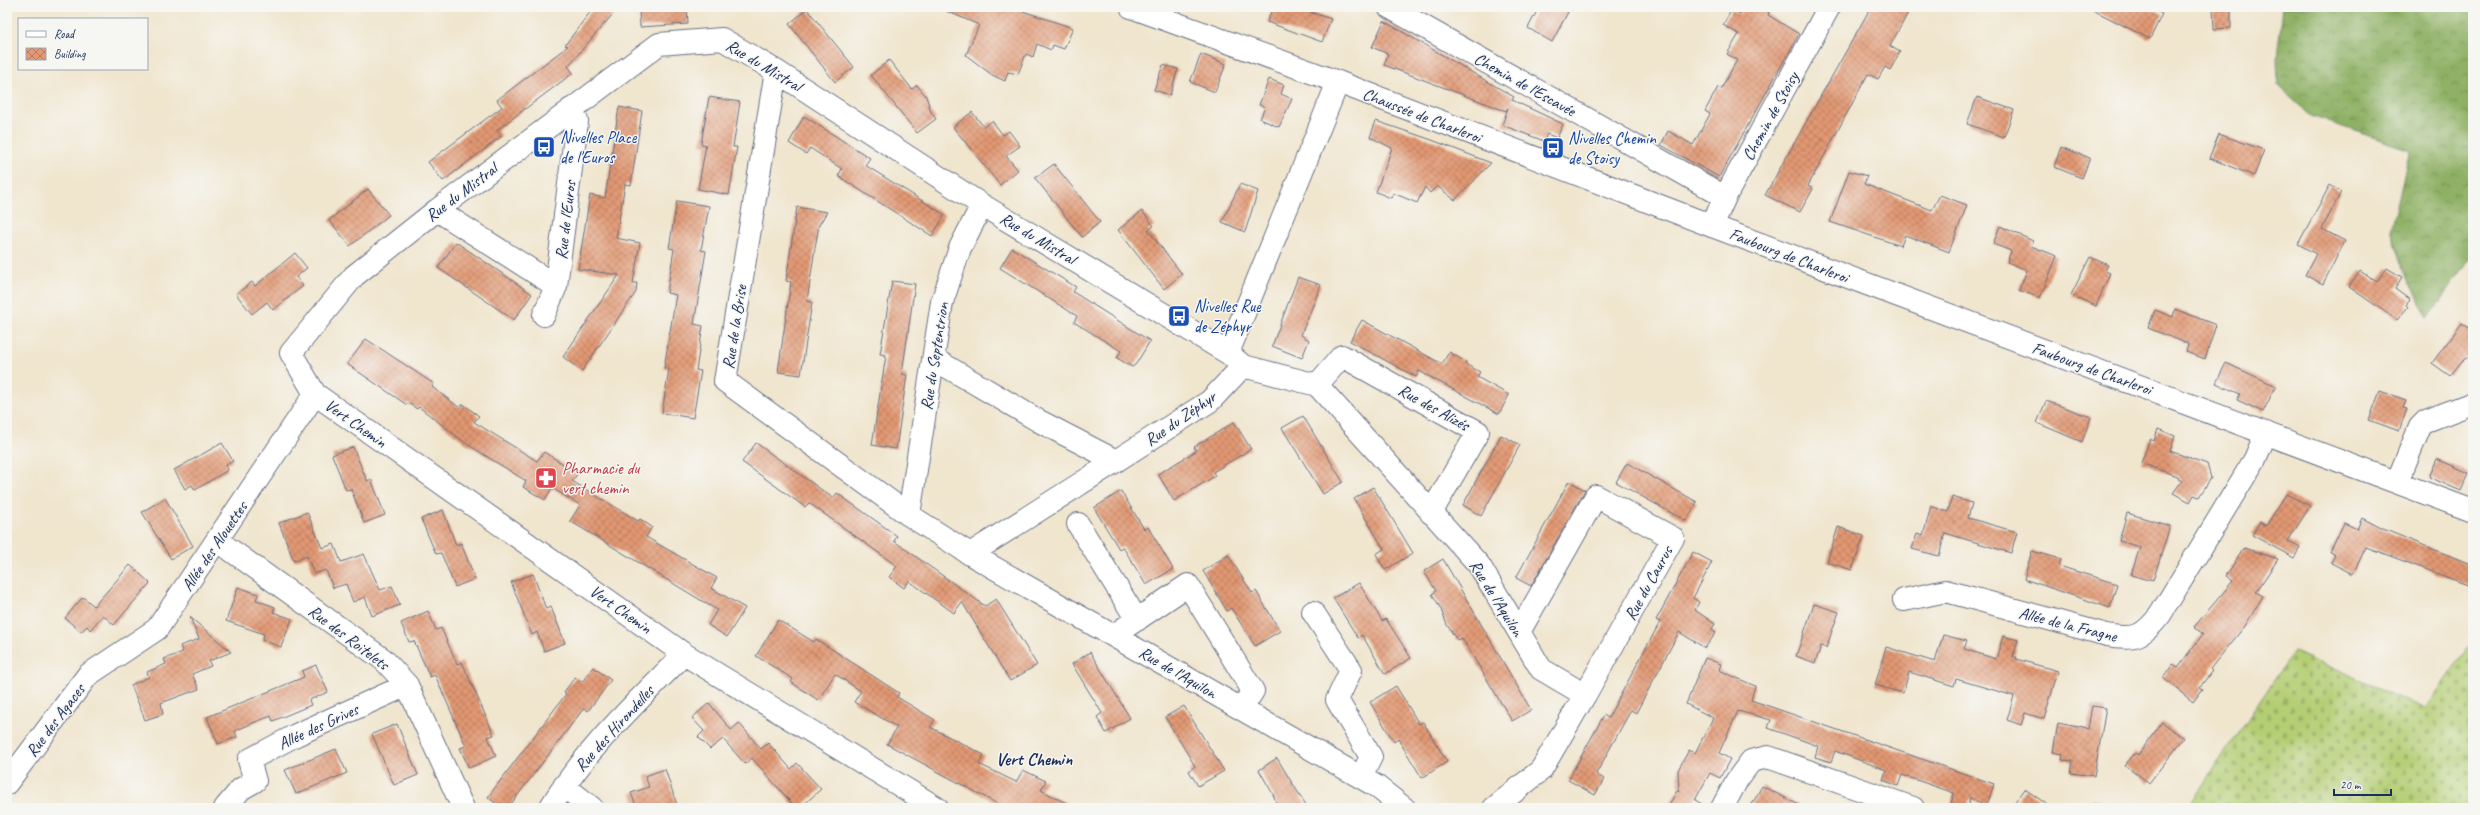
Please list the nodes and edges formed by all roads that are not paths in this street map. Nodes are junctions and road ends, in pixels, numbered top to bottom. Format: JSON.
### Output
{"nodes":[{"id":1,"x":1131,"y":7,"type":"edge"},
{"id":2,"x":1389,"y":7,"type":"edge"},
{"id":3,"x":1830,"y":7,"type":"edge"},
{"id":4,"x":776,"y":71,"type":"junction"},
{"id":5,"x":1338,"y":82,"type":"junction"},
{"id":6,"x":571,"y":108,"type":"junction"},
{"id":7,"x":1725,"y":197,"type":"junction"},
{"id":8,"x":982,"y":205,"type":"junction"},
{"id":9,"x":437,"y":210,"type":"junction"},
{"id":10,"x":1712,"y":226,"type":"junction"},
{"id":11,"x":556,"y":286,"type":"junction"},
{"id":12,"x":544,"y":315,"type":"dead end"},
{"id":13,"x":934,"y":359,"type":"junction"},
{"id":14,"x":1236,"y":359,"type":"junction"},
{"id":15,"x":1317,"y":386,"type":"junction"},
{"id":16,"x":315,"y":394,"type":"junction"},
{"id":17,"x":2473,"y":402,"type":"edge"},
{"id":18,"x":2266,"y":433,"type":"junction"},
{"id":19,"x":1116,"y":461,"type":"junction"},
{"id":20,"x":2396,"y":482,"type":"junction"},
{"id":21,"x":2473,"y":511,"type":"edge"},
{"id":22,"x":1431,"y":512,"type":"junction"},
{"id":23,"x":909,"y":515,"type":"junction"},
{"id":24,"x":1078,"y":524,"type":"dead end"},
{"id":25,"x":218,"y":541,"type":"junction"},
{"id":26,"x":970,"y":554,"type":"junction"},
{"id":27,"x":1904,"y":600,"type":"dead end"},
{"id":28,"x":1313,"y":612,"type":"dead end"},
{"id":29,"x":1137,"y":620,"type":"junction"},
{"id":30,"x":1519,"y":632,"type":"junction"},
{"id":31,"x":1114,"y":635,"type":"junction"},
{"id":32,"x":684,"y":654,"type":"junction"},
{"id":33,"x":88,"y":675,"type":"joint"},
{"id":34,"x":408,"y":685,"type":"junction"},
{"id":35,"x":1585,"y":694,"type":"junction"},
{"id":36,"x":1242,"y":708,"type":"junction"},
{"id":37,"x":1361,"y":777,"type":"junction"},
{"id":38,"x":7,"y":783,"type":"edge"},
{"id":39,"x":564,"y":786,"type":"junction"},
{"id":40,"x":225,"y":808,"type":"edge"},
{"id":41,"x":462,"y":808,"type":"edge"},
{"id":42,"x":550,"y":808,"type":"edge"},
{"id":43,"x":592,"y":808,"type":"edge"},
{"id":44,"x":938,"y":808,"type":"edge"},
{"id":45,"x":1404,"y":808,"type":"edge"},
{"id":46,"x":1494,"y":808,"type":"edge"},
{"id":47,"x":1722,"y":808,"type":"edge"},
{"id":48,"x":1913,"y":808,"type":"edge"}],
"edges":[{"from":1,"to":5,"type":"street","name":"Chaussée de Charleroi"},
{"from":2,"to":7,"type":"street","name":"Chemin de l'Escavée"},
{"from":3,"to":7,"type":"street","name":"Chemin de Stoisy"},
{"from":4,"to":6,"type":"street","name":"Rue du Mistral"},
{"from":4,"to":8,"type":"street","name":"Rue du Mistral"},
{"from":4,"to":23,"type":"street","name":"Rue de la Brise"},
{"from":5,"to":10,"type":"street","name":"Chaussée de Charleroi"},
{"from":5,"to":14,"type":"street","name":"Rue du Zéphyr"},
{"from":6,"to":9,"type":"street","name":"Rue du Mistral"},
{"from":6,"to":11,"type":"street","name":"Rue de l'Euros"},
{"from":7,"to":10,"type":"street","name":"Chemin de Stoisy"},
{"from":8,"to":13,"type":"street","name":"Rue du Septentrion"},
{"from":8,"to":14,"type":"street","name":"Rue du Mistral"},
{"from":9,"to":11,"type":"street","name":"Rue de l'Euros"},
{"from":9,"to":16,"type":"street","name":"Rue du Mistral"},
{"from":10,"to":18,"type":"street","name":"Faubourg de Charleroi"},
{"from":11,"to":12,"type":"street","name":"Rue de l'Euros"},
{"from":13,"to":19,"type":"street"},
{"from":13,"to":23,"type":"street","name":"Rue du Septentrion"},
{"from":14,"to":15,"type":"street"},
{"from":14,"to":19,"type":"street","name":"Rue du Zéphyr"},
{"from":15,"to":22,"type":"street","name":"Rue de l'Aquilon"},
{"from":15,"to":22,"type":"street","name":"Rue des Alizés"},
{"from":16,"to":25,"type":"street","name":"Allée des Alouettes"},
{"from":16,"to":32,"type":"street","name":"Vert Chemin"},
{"from":17,"to":20,"type":"street"},
{"from":18,"to":20,"type":"street","name":"Faubourg de Charleroi"},
{"from":18,"to":27,"type":"street","name":"Allée de la Fragne"},
{"from":19,"to":26,"type":"street","name":"Rue du Zéphyr"},
{"from":20,"to":21,"type":"street","name":"Faubourg de Charleroi"},
{"from":22,"to":30,"type":"street","name":"Rue de l'Aquilon"},
{"from":23,"to":26,"type":"street","name":"Rue de la Brise"},
{"from":24,"to":29,"type":"street"},
{"from":25,"to":33,"type":"street","name":"Allée des Alouettes"},
{"from":25,"to":34,"type":"street","name":"Rue des Roitelets"},
{"from":26,"to":31,"type":"street","name":"Rue de l'Aquilon"},
{"from":28,"to":37,"type":"street"},
{"from":29,"to":31,"type":"street"},
{"from":29,"to":36,"type":"street"},
{"from":30,"to":35,"type":"street","name":"Rue de l'Aquilon"},
{"from":30,"to":35,"type":"street","name":"Rue du Caurus"},
{"from":31,"to":36,"type":"street","name":"Rue de l'Aquilon"},
{"from":32,"to":39,"type":"street","name":"Rue des Hirondelles"},
{"from":32,"to":44,"type":"street","name":"Vert Chemin"},
{"from":33,"to":38,"type":"street","name":"Rue des Agaces"},
{"from":34,"to":40,"type":"street","name":"Allée des Grives"},
{"from":34,"to":41,"type":"street","name":"Rue des Roitelets"},
{"from":35,"to":46,"type":"street"},
{"from":36,"to":37,"type":"street","name":"Rue de l'Aquilon"},
{"from":37,"to":45,"type":"street","name":"Rue de l'Aquilon"},
{"from":39,"to":42,"type":"street","name":"Rue des Hirondelles"},
{"from":39,"to":43,"type":"street"},
{"from":47,"to":48,"type":"street"}]}
